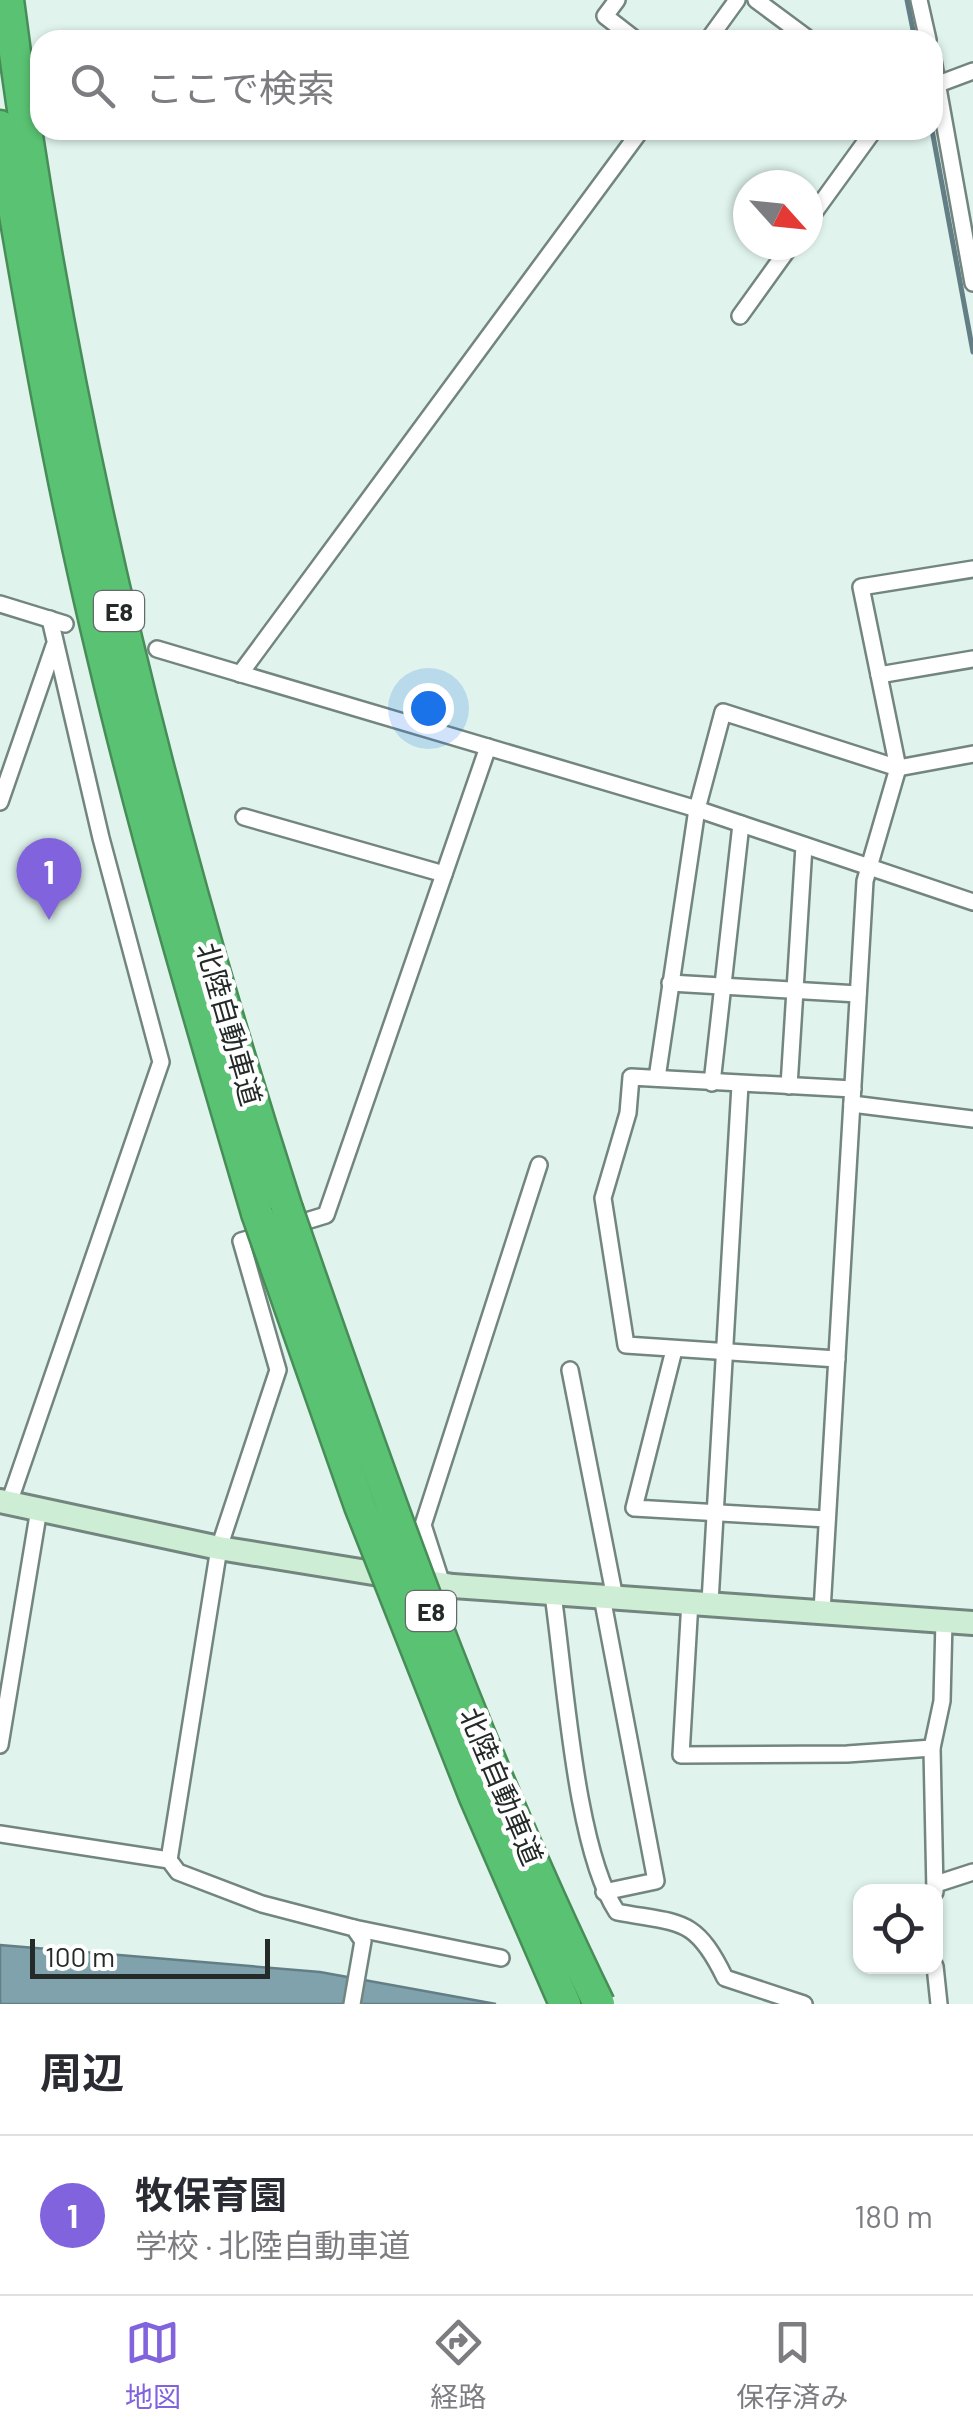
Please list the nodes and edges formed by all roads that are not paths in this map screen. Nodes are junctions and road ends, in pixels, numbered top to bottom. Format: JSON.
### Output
{"nodes":[{"id":1,"x":8,"y":0,"type":"edge"},
{"id":2,"x":617,"y":0,"type":"edge"},
{"id":3,"x":737,"y":0,"type":"edge"},
{"id":4,"x":756,"y":0,"type":"edge"},
{"id":5,"x":920,"y":0,"type":"edge"},
{"id":6,"x":623,"y":30,"type":"edge"},
{"id":7,"x":715,"y":30,"type":"edge"},
{"id":8,"x":796,"y":30,"type":"edge"},
{"id":9,"x":926,"y":30,"type":"edge"},
{"id":10,"x":973,"y":71,"type":"edge"},
{"id":11,"x":943,"y":82,"type":"edge"},
{"id":12,"x":0,"y":126,"type":"edge"},
{"id":13,"x":943,"y":127,"type":"edge"},
{"id":14,"x":634,"y":140,"type":"edge"},
{"id":15,"x":867,"y":140,"type":"edge"},
{"id":16,"x":823,"y":201,"type":"edge"},
{"id":17,"x":780,"y":260,"type":"edge"},
{"id":18,"x":973,"y":283,"type":"edge"},
{"id":19,"x":740,"y":316,"type":"dead end"},
{"id":20,"x":973,"y":569,"type":"edge"},
{"id":21,"x":0,"y":604,"type":"edge"},
{"id":22,"x":54,"y":646,"type":"junction"},
{"id":23,"x":158,"y":649,"type":"dead end"},
{"id":24,"x":973,"y":659,"type":"edge"},
{"id":25,"x":240,"y":674,"type":"junction"},
{"id":26,"x":879,"y":675,"type":"junction"},
{"id":27,"x":488,"y":747,"type":"junction"},
{"id":28,"x":973,"y":754,"type":"edge"},
{"id":29,"x":898,"y":768,"type":"junction"},
{"id":30,"x":0,"y":802,"type":"edge"},
{"id":31,"x":696,"y":809,"type":"junction"},
{"id":32,"x":244,"y":817,"type":"dead end"},
{"id":33,"x":740,"y":824,"type":"junction"},
{"id":34,"x":804,"y":846,"type":"junction"},
{"id":35,"x":869,"y":868,"type":"junction"},
{"id":36,"x":444,"y":874,"type":"junction"},
{"id":37,"x":973,"y":902,"type":"edge"},
{"id":38,"x":670,"y":983,"type":"junction"},
{"id":39,"x":722,"y":986,"type":"junction"},
{"id":40,"x":794,"y":991,"type":"junction"},
{"id":41,"x":858,"y":994,"type":"junction"},
{"id":42,"x":657,"y":1078,"type":"junction"},
{"id":43,"x":712,"y":1083,"type":"junction"},
{"id":44,"x":740,"y":1085,"type":"junction"},
{"id":45,"x":789,"y":1086,"type":"junction"},
{"id":46,"x":853,"y":1097,"type":"junction"},
{"id":47,"x":973,"y":1119,"type":"edge"},
{"id":48,"x":539,"y":1165,"type":"dead end"},
{"id":49,"x":674,"y":1350,"type":"junction"},
{"id":50,"x":727,"y":1353,"type":"junction"},
{"id":51,"x":837,"y":1359,"type":"junction"},
{"id":52,"x":570,"y":1370,"type":"dead end"},
{"id":53,"x":4,"y":1502,"type":"edge"},
{"id":54,"x":40,"y":1509,"type":"junction"},
{"id":55,"x":716,"y":1514,"type":"junction"},
{"id":56,"x":827,"y":1519,"type":"junction"},
{"id":57,"x":219,"y":1548,"type":"junction"},
{"id":58,"x":442,"y":1584,"type":"junction"},
{"id":59,"x":553,"y":1595,"type":"junction"},
{"id":60,"x":609,"y":1598,"type":"junction"},
{"id":61,"x":700,"y":1601,"type":"junction"},
{"id":62,"x":822,"y":1612,"type":"junction"},
{"id":63,"x":944,"y":1621,"type":"junction"},
{"id":64,"x":973,"y":1623,"type":"edge"},
{"id":65,"x":0,"y":1746,"type":"edge"},
{"id":66,"x":932,"y":1748,"type":"junction"},
{"id":67,"x":0,"y":1834,"type":"edge"},
{"id":68,"x":169,"y":1860,"type":"junction"},
{"id":69,"x":973,"y":1872,"type":"edge"},
{"id":70,"x":936,"y":1884,"type":"edge"},
{"id":71,"x":943,"y":1885,"type":"edge"},
{"id":72,"x":604,"y":1892,"type":"junction"},
{"id":73,"x":354,"y":1928,"type":"junction"},
{"id":74,"x":501,"y":1958,"type":"dead end"},
{"id":75,"x":936,"y":1974,"type":"edge"},
{"id":76,"x":352,"y":2004,"type":"edge"},
{"id":77,"x":565,"y":2004,"type":"edge"},
{"id":78,"x":599,"y":2004,"type":"edge"},
{"id":79,"x":804,"y":2004,"type":"edge"},
{"id":80,"x":939,"y":2004,"type":"edge"}],
"edges":[{"from":1,"to":78,"type":"highway","name":"北陸自動車道","number":"E8","bridge":true},
{"from":2,"to":6,"type":"street"},
{"from":3,"to":7,"type":"street"},
{"from":4,"to":8,"type":"street"},
{"from":5,"to":9,"type":"street"},
{"from":10,"to":11,"type":"street"},
{"from":12,"to":77,"type":"highway","name":"北陸自動車道","number":"E8","bridge":true},
{"from":13,"to":18,"type":"street"},
{"from":14,"to":25,"type":"street"},
{"from":15,"to":16,"type":"street"},
{"from":17,"to":19,"type":"street"},
{"from":20,"to":26,"type":"street"},
{"from":21,"to":22,"type":"street"},
{"from":22,"to":30,"type":"street"},
{"from":22,"to":53,"type":"street"},
{"from":23,"to":25,"type":"street"},
{"from":24,"to":26,"type":"street"},
{"from":25,"to":27,"type":"street"},
{"from":26,"to":29,"type":"street"},
{"from":27,"to":31,"type":"street"},
{"from":27,"to":36,"type":"street"},
{"from":28,"to":29,"type":"street"},
{"from":29,"to":31,"type":"street"},
{"from":29,"to":35,"type":"street"},
{"from":31,"to":33,"type":"street"},
{"from":31,"to":38,"type":"street"},
{"from":32,"to":36,"type":"street"},
{"from":33,"to":34,"type":"street"},
{"from":33,"to":39,"type":"street"},
{"from":34,"to":35,"type":"street"},
{"from":34,"to":40,"type":"street"},
{"from":35,"to":37,"type":"street"},
{"from":35,"to":41,"type":"street"},
{"from":36,"to":57,"type":"street"},
{"from":38,"to":39,"type":"street"},
{"from":38,"to":42,"type":"street"},
{"from":39,"to":40,"type":"street"},
{"from":39,"to":43,"type":"street"},
{"from":40,"to":41,"type":"street"},
{"from":40,"to":45,"type":"street"},
{"from":41,"to":46,"type":"street"},
{"from":42,"to":43,"type":"street"},
{"from":42,"to":49,"type":"street"},
{"from":43,"to":44,"type":"street"},
{"from":44,"to":45,"type":"street"},
{"from":44,"to":50,"type":"street"},
{"from":45,"to":46,"type":"street"},
{"from":46,"to":47,"type":"street"},
{"from":46,"to":51,"type":"street"},
{"from":48,"to":58,"type":"street"},
{"from":49,"to":50,"type":"street"},
{"from":49,"to":55,"type":"street"},
{"from":50,"to":51,"type":"street"},
{"from":50,"to":55,"type":"street"},
{"from":51,"to":56,"type":"street"},
{"from":52,"to":60,"type":"street"},
{"from":53,"to":54,"type":"street"},
{"from":54,"to":57,"type":"street"},
{"from":54,"to":65,"type":"street"},
{"from":55,"to":56,"type":"street"},
{"from":55,"to":61,"type":"street"},
{"from":56,"to":62,"type":"street"},
{"from":57,"to":58,"type":"street"},
{"from":57,"to":68,"type":"street"},
{"from":58,"to":59,"type":"street"},
{"from":59,"to":60,"type":"street"},
{"from":59,"to":72,"type":"street"},
{"from":60,"to":61,"type":"street"},
{"from":60,"to":72,"type":"street"},
{"from":61,"to":62,"type":"street"},
{"from":61,"to":66,"type":"street"},
{"from":62,"to":63,"type":"street"},
{"from":63,"to":64,"type":"street"},
{"from":63,"to":66,"type":"street"},
{"from":66,"to":70,"type":"street"},
{"from":67,"to":68,"type":"street"},
{"from":68,"to":73,"type":"street"},
{"from":69,"to":71,"type":"street"},
{"from":72,"to":79,"type":"street"},
{"from":73,"to":74,"type":"street"},
{"from":73,"to":76,"type":"street"},
{"from":75,"to":80,"type":"street"}]}
